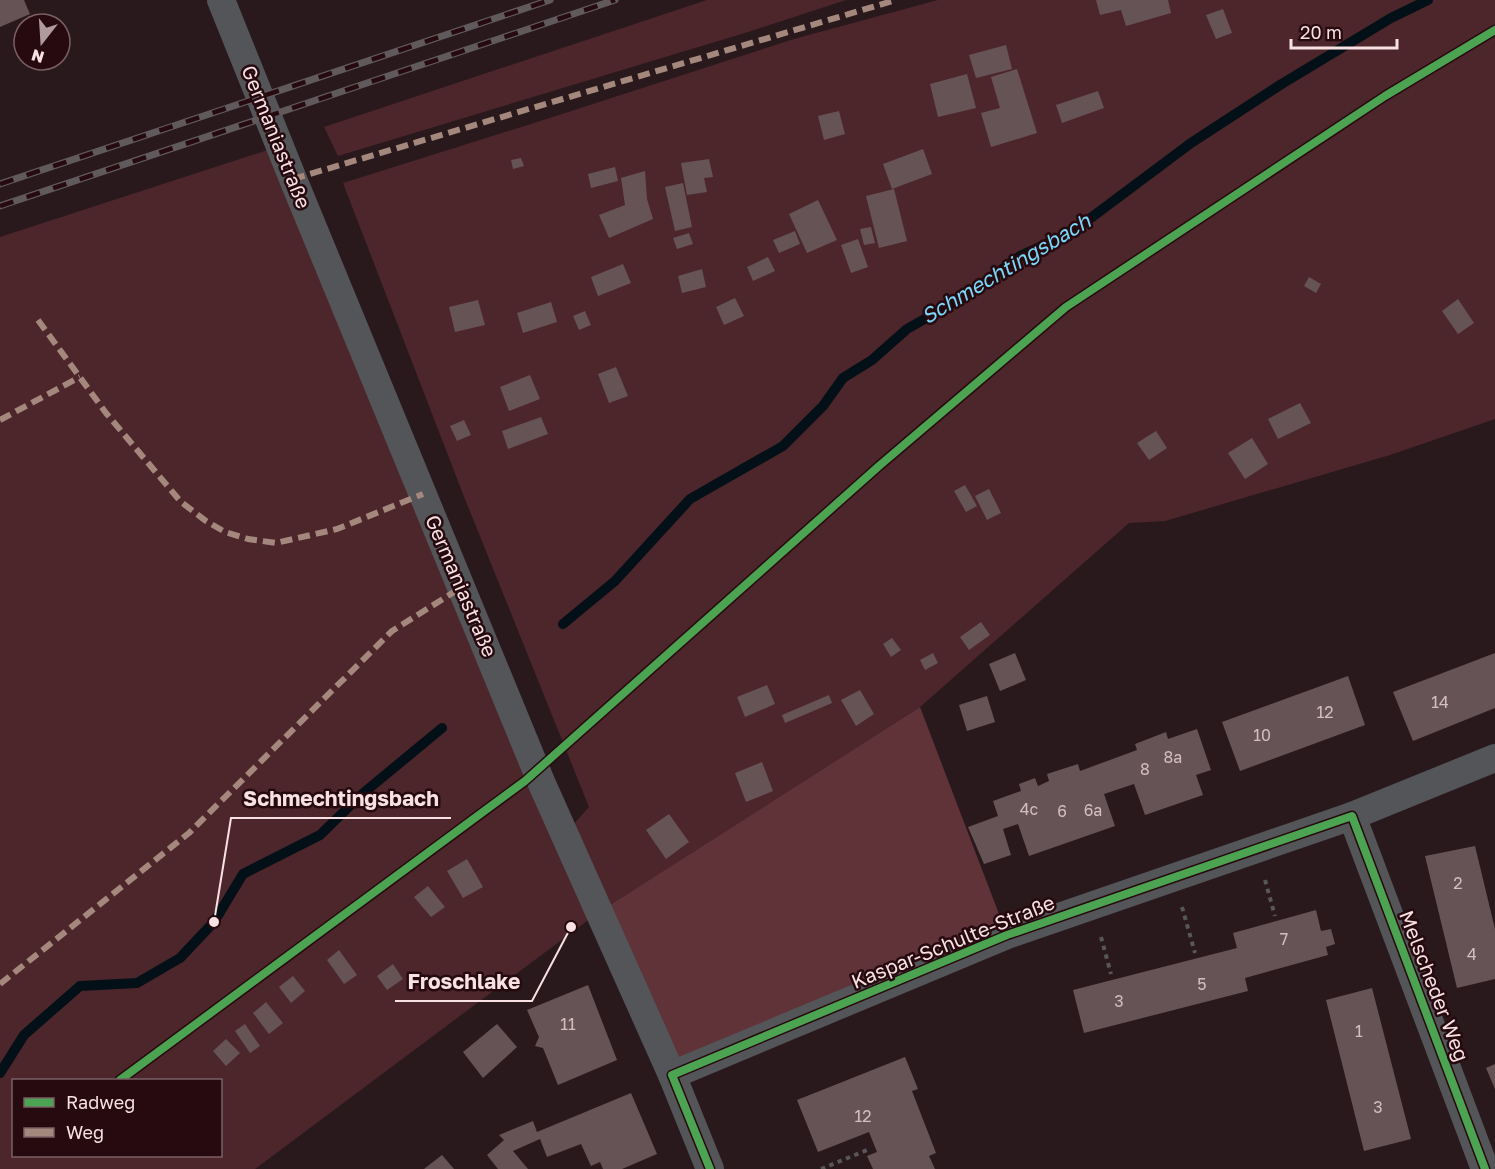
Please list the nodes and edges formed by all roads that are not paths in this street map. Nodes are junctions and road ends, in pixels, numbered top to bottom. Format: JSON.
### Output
{"nodes":[{"id":1,"x":221,"y":0,"type":"edge"},
{"id":2,"x":1495,"y":758,"type":"edge"},
{"id":3,"x":1352,"y":816,"type":"junction"},
{"id":4,"x":672,"y":1075,"type":"junction"},
{"id":5,"x":710,"y":1169,"type":"edge"},
{"id":6,"x":1485,"y":1169,"type":"edge"}],
"edges":[{"from":1,"to":4,"type":"street","name":"Germaniastraße"},
{"from":2,"to":3,"type":"street","name":"Kaspar-Schulte-Straße"},
{"from":3,"to":4,"type":"street","name":"Kaspar-Schulte-Straße"},
{"from":3,"to":6,"type":"street","name":"Melscheder Weg"},
{"from":4,"to":5,"type":"street","name":"Germaniastraße"}]}
